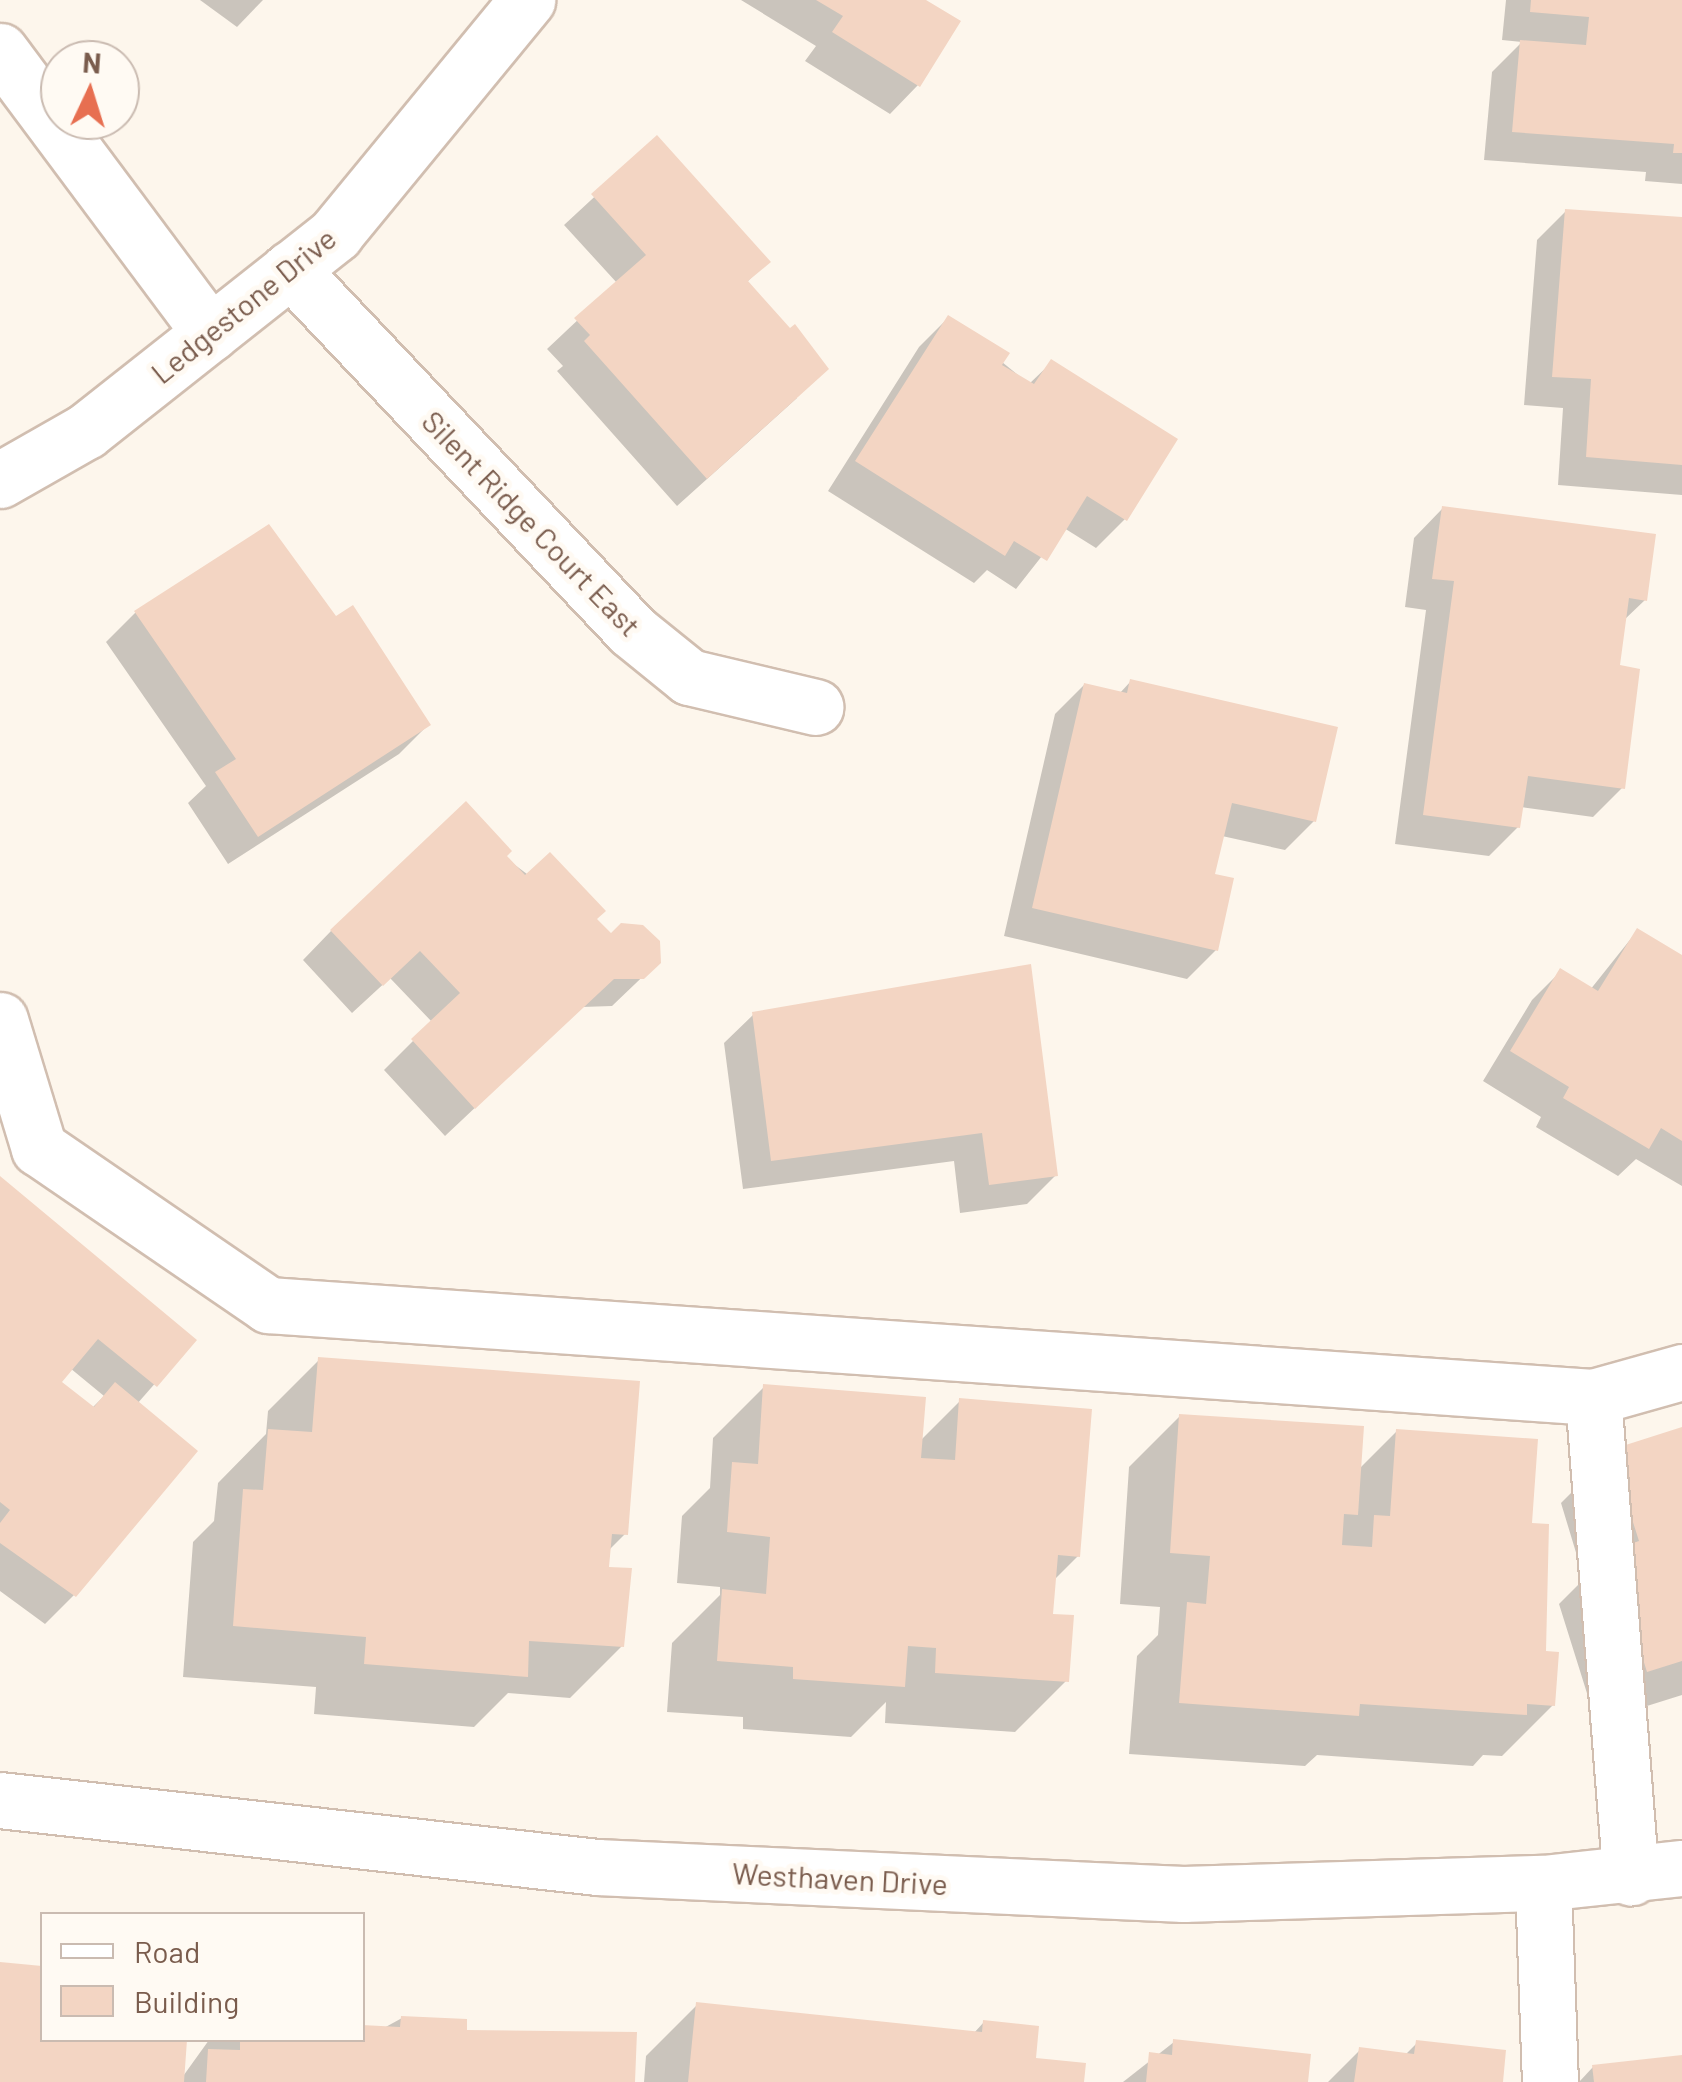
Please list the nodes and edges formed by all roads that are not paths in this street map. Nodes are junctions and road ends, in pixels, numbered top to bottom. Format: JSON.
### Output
{"nodes":[{"id":1,"x":528,"y":0,"type":"edge"},
{"id":2,"x":0,"y":50,"type":"edge"},
{"id":3,"x":290,"y":269,"type":"junction"},
{"id":4,"x":210,"y":333,"type":"junction"},
{"id":5,"x":0,"y":480,"type":"edge"},
{"id":6,"x":816,"y":707,"type":"dead end"},
{"id":7,"x":0,"y":1020,"type":"edge"},
{"id":8,"x":1682,"y":1372,"type":"edge"},
{"id":9,"x":1594,"y":1397,"type":"junction"},
{"id":10,"x":0,"y":1800,"type":"edge"},
{"id":11,"x":1657,"y":1872,"type":"edge"},
{"id":12,"x":1543,"y":1883,"type":"junction"},
{"id":13,"x":1550,"y":2082,"type":"edge"}],
"edges":[{"from":1,"to":3,"type":"street","name":"Ledgestone Drive"},
{"from":2,"to":4,"type":"street"},
{"from":3,"to":4,"type":"street","name":"Ledgestone Drive"},
{"from":3,"to":6,"type":"street","name":"Silent Ridge Court East"},
{"from":4,"to":5,"type":"street","name":"Ledgestone Drive"},
{"from":7,"to":9,"type":"street"},
{"from":8,"to":9,"type":"street"},
{"from":9,"to":11,"type":"street"},
{"from":10,"to":12,"type":"street","name":"Westhaven Drive"},
{"from":11,"to":12,"type":"street","name":"Westhaven Drive"},
{"from":12,"to":13,"type":"street"}]}
